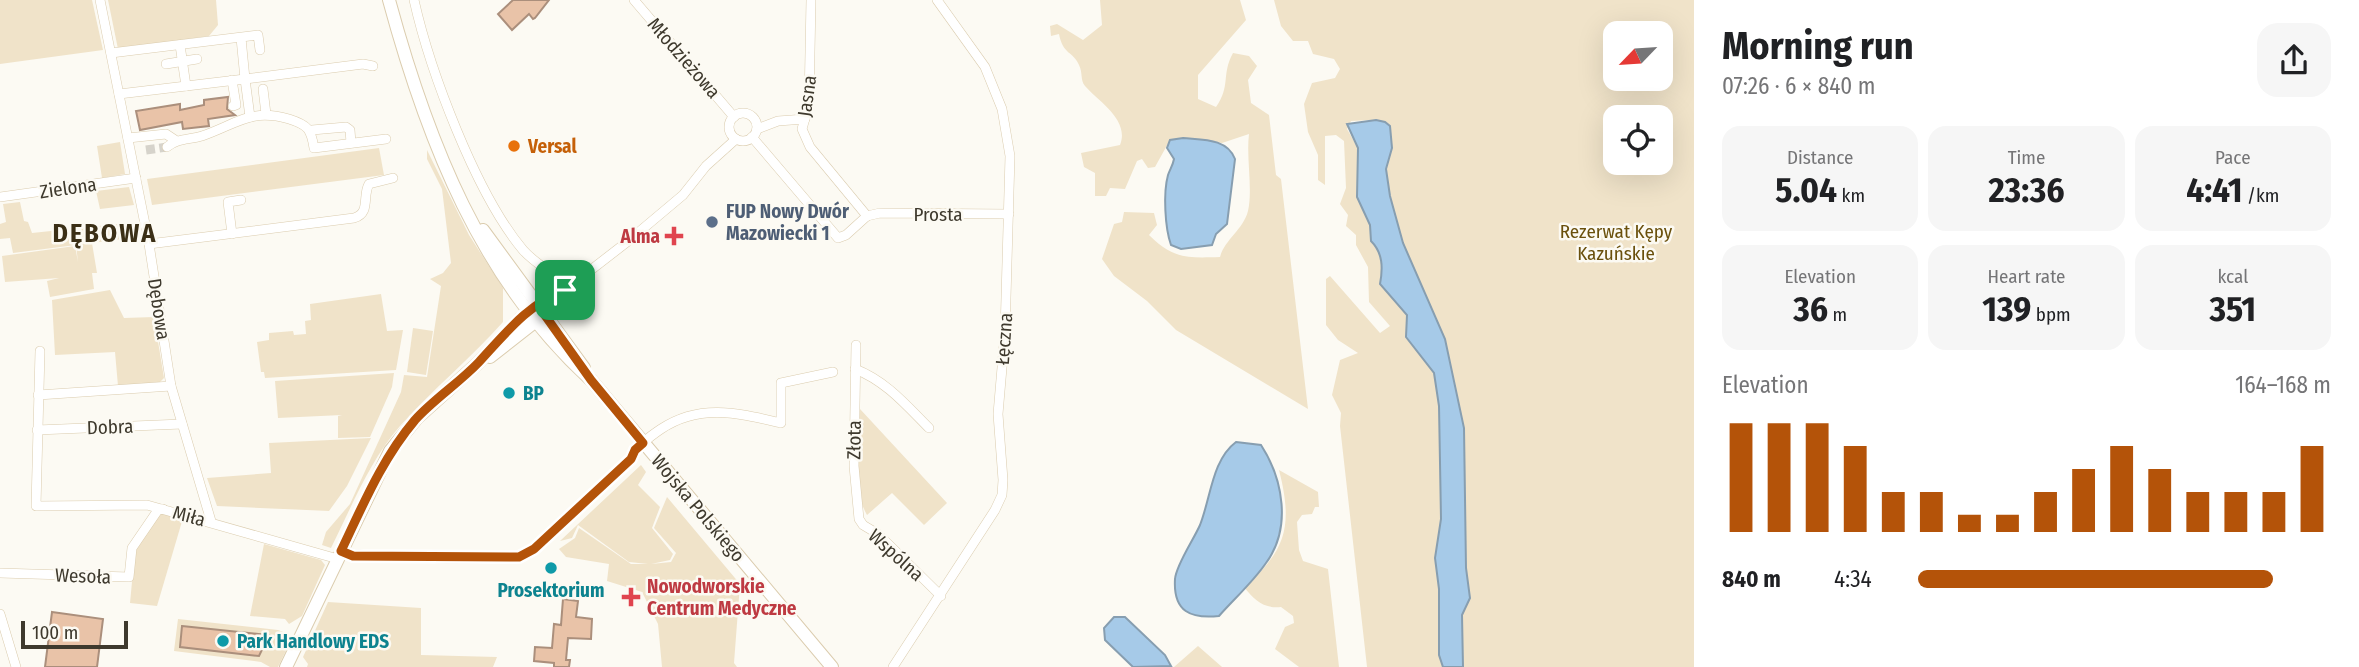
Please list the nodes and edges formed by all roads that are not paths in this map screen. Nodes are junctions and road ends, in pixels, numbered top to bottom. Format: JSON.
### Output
{"nodes":[{"id":1,"x":100,"y":0,"type":"edge"},
{"id":2,"x":414,"y":0,"type":"edge"},
{"id":3,"x":634,"y":0,"type":"edge"},
{"id":4,"x":811,"y":0,"type":"edge"},
{"id":5,"x":937,"y":0,"type":"edge"},
{"id":6,"x":390,"y":1,"type":"edge"},
{"id":7,"x":241,"y":38,"type":"junction"},
{"id":8,"x":180,"y":45,"type":"junction"},
{"id":9,"x":260,"y":50,"type":"dead end"},
{"id":10,"x":111,"y":53,"type":"junction"},
{"id":11,"x":197,"y":59,"type":"dead end"},
{"id":12,"x":182,"y":61,"type":"junction"},
{"id":13,"x":166,"y":64,"type":"dead end"},
{"id":14,"x":373,"y":66,"type":"dead end"},
{"id":15,"x":245,"y":79,"type":"junction"},
{"id":16,"x":232,"y":80,"type":"junction"},
{"id":17,"x":186,"y":86,"type":"junction"},
{"id":18,"x":263,"y":89,"type":"dead end"},
{"id":19,"x":119,"y":94,"type":"junction"},
{"id":20,"x":233,"y":106,"type":"dead end"},
{"id":21,"x":265,"y":114,"type":"junction"},
{"id":22,"x":250,"y":117,"type":"junction"},
{"id":23,"x":734,"y":117,"type":"junction"},
{"id":24,"x":805,"y":119,"type":"junction"},
{"id":25,"x":312,"y":130,"type":"junction"},
{"id":26,"x":755,"y":133,"type":"junction"},
{"id":27,"x":128,"y":138,"type":"junction"},
{"id":28,"x":386,"y":139,"type":"dead end"},
{"id":29,"x":736,"y":139,"type":"junction"},
{"id":30,"x":175,"y":140,"type":"junction"},
{"id":31,"x":351,"y":143,"type":"junction"},
{"id":32,"x":167,"y":147,"type":"tunnel mouth"},
{"id":33,"x":136,"y":178,"type":"junction"},
{"id":34,"x":393,"y":178,"type":"dead end"},
{"id":35,"x":0,"y":197,"type":"edge"},
{"id":36,"x":241,"y":200,"type":"dead end"},
{"id":37,"x":1009,"y":214,"type":"junction"},
{"id":38,"x":867,"y":216,"type":"junction"},
{"id":39,"x":232,"y":234,"type":"junction"},
{"id":40,"x":149,"y":244,"type":"junction"},
{"id":41,"x":566,"y":288,"type":"junction"},
{"id":42,"x":537,"y":313,"type":"junction"},
{"id":43,"x":856,"y":345,"type":"dead end"},
{"id":44,"x":40,"y":351,"type":"dead end"},
{"id":45,"x":855,"y":369,"type":"junction"},
{"id":46,"x":833,"y":372,"type":"dead end"},
{"id":47,"x":172,"y":386,"type":"junction"},
{"id":48,"x":38,"y":395,"type":"junction"},
{"id":49,"x":182,"y":424,"type":"junction"},
{"id":50,"x":929,"y":428,"type":"dead end"},
{"id":51,"x":37,"y":430,"type":"junction"},
{"id":52,"x":643,"y":443,"type":"junction"},
{"id":53,"x":163,"y":509,"type":"junction"},
{"id":54,"x":858,"y":511,"type":"joint"},
{"id":55,"x":211,"y":522,"type":"junction"},
{"id":56,"x":340,"y":555,"type":"junction"},
{"id":57,"x":0,"y":573,"type":"edge"},
{"id":58,"x":941,"y":596,"type":"junction"},
{"id":59,"x":0,"y":614,"type":"edge"},
{"id":60,"x":16,"y":667,"type":"edge"},
{"id":61,"x":286,"y":667,"type":"edge"},
{"id":62,"x":832,"y":667,"type":"edge"},
{"id":63,"x":893,"y":667,"type":"edge"}],
"edges":[{"from":1,"to":10,"type":"street","name":"Dębowa"},
{"from":2,"to":41,"type":"street"},
{"from":3,"to":23,"type":"street","name":"Młodzieżowa"},
{"from":4,"to":24,"type":"street","name":"Jasna"},
{"from":5,"to":37,"type":"street","name":"Łęczna"},
{"from":6,"to":42,"type":"main road","name":"Wojska Polskiego"},
{"from":7,"to":8,"type":"street"},
{"from":7,"to":9,"type":"street"},
{"from":7,"to":15,"type":"street"},
{"from":8,"to":10,"type":"street"},
{"from":8,"to":12,"type":"street"},
{"from":10,"to":19,"type":"street","name":"Dębowa"},
{"from":11,"to":12,"type":"street"},
{"from":12,"to":13,"type":"street"},
{"from":12,"to":17,"type":"street"},
{"from":14,"to":15,"type":"street"},
{"from":15,"to":16,"type":"street"},
{"from":15,"to":22,"type":"street"},
{"from":16,"to":17,"type":"street"},
{"from":16,"to":20,"type":"street"},
{"from":17,"to":19,"type":"street"},
{"from":18,"to":21,"type":"street"},
{"from":19,"to":27,"type":"street","name":"Dębowa"},
{"from":21,"to":22,"type":"street"},
{"from":21,"to":25,"type":"street"},
{"from":22,"to":30,"type":"street"},
{"from":23,"to":26,"type":"street"},
{"from":23,"to":29,"type":"street"},
{"from":24,"to":26,"type":"street"},
{"from":24,"to":38,"type":"street","name":"Jasna"},
{"from":25,"to":31,"type":"street"},
{"from":25,"to":31,"type":"street"},
{"from":26,"to":29,"type":"street"},
{"from":26,"to":38,"type":"street"},
{"from":27,"to":30,"type":"street"},
{"from":27,"to":33,"type":"street","name":"Dębowa"},
{"from":28,"to":31,"type":"street"},
{"from":29,"to":41,"type":"street"},
{"from":30,"to":32,"type":"street"},
{"from":33,"to":35,"type":"street","name":"Zielona"},
{"from":33,"to":40,"type":"street","name":"Dębowa"},
{"from":34,"to":39,"type":"street"},
{"from":36,"to":39,"type":"street"},
{"from":37,"to":38,"type":"street","name":"Prosta"},
{"from":37,"to":58,"type":"street","name":"Łęczna"},
{"from":39,"to":40,"type":"street"},
{"from":40,"to":47,"type":"street","name":"Dębowa"},
{"from":41,"to":42,"type":"street"},
{"from":42,"to":52,"type":"main road","name":"Wojska Polskiego"},
{"from":42,"to":56,"type":"main road"},
{"from":43,"to":45,"type":"street","name":"Złota"},
{"from":44,"to":48,"type":"street"},
{"from":45,"to":50,"type":"street"},
{"from":45,"to":54,"type":"street","name":"Złota"},
{"from":46,"to":52,"type":"street","name":"Miła"},
{"from":47,"to":48,"type":"street","name":"Dobra"},
{"from":47,"to":49,"type":"street","name":"Dębowa"},
{"from":48,"to":51,"type":"street"},
{"from":49,"to":51,"type":"street","name":"Dobra"},
{"from":49,"to":55,"type":"street","name":"Dębowa"},
{"from":51,"to":53,"type":"street","name":"Miła"},
{"from":52,"to":56,"type":"street","name":"Miła"},
{"from":52,"to":62,"type":"main road","name":"Wojska Polskiego"},
{"from":53,"to":55,"type":"street","name":"Miła"},
{"from":53,"to":57,"type":"street","name":"Wesoła"},
{"from":54,"to":58,"type":"street","name":"Wspólna"},
{"from":55,"to":56,"type":"street","name":"Miła"},
{"from":56,"to":61,"type":"main road"},
{"from":58,"to":63,"type":"street","name":"Łęczna"},
{"from":59,"to":60,"type":"street"}]}
